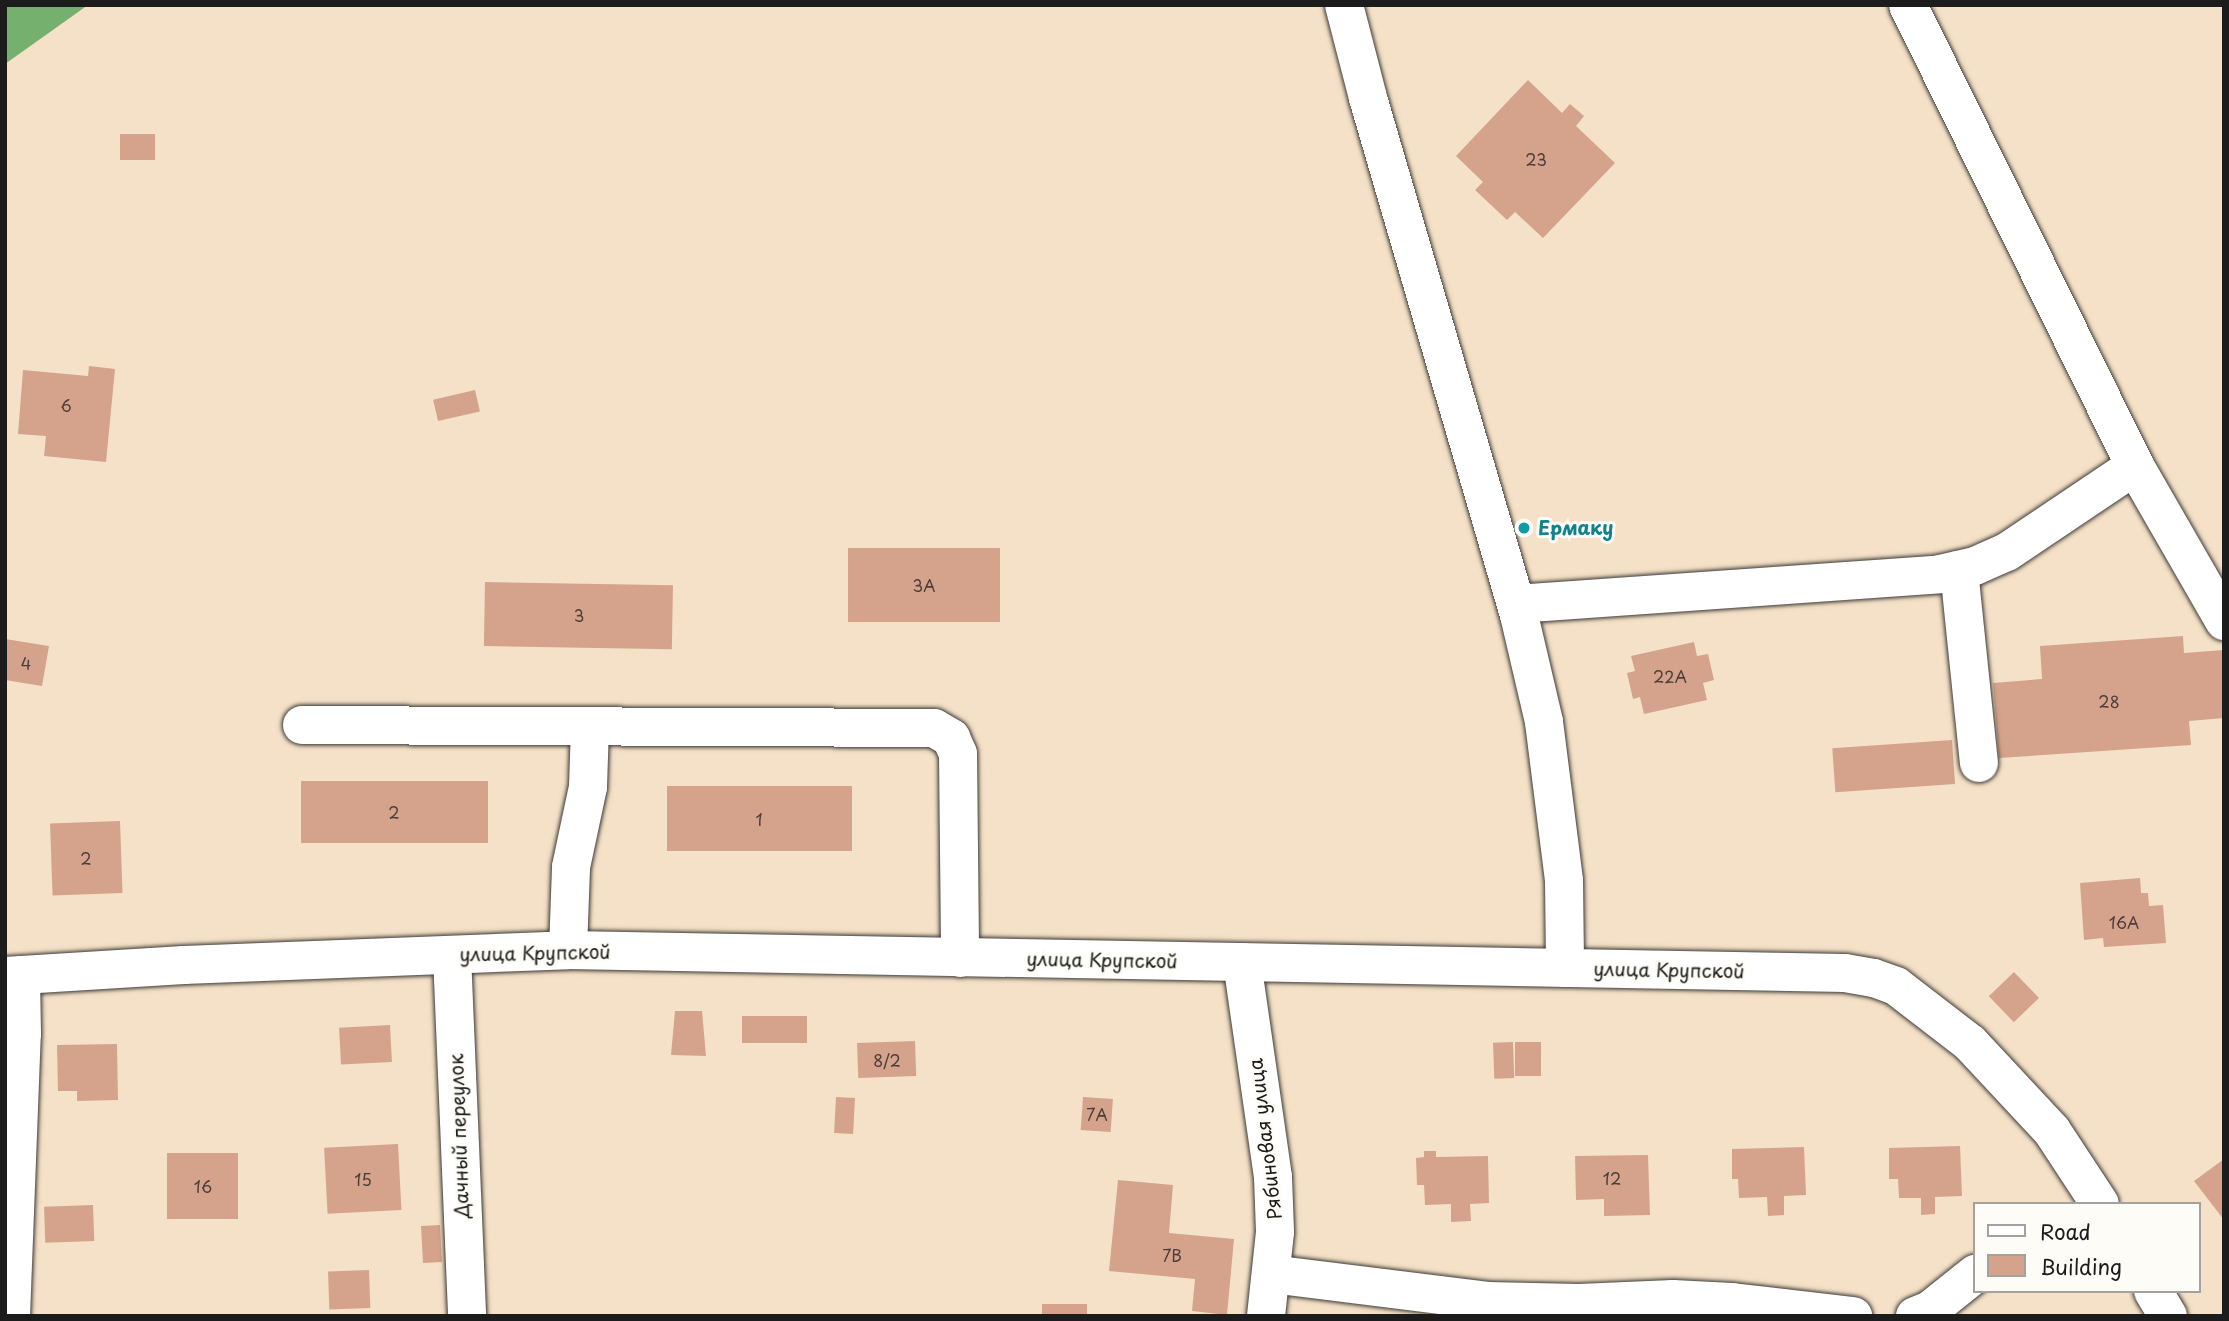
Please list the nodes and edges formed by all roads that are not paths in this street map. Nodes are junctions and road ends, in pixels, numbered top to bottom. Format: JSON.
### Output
{"nodes":[{"id":1,"x":1344,"y":5,"type":"edge"},
{"id":2,"x":1908,"y":5,"type":"edge"},
{"id":3,"x":2134,"y":466,"type":"junction"},
{"id":4,"x":1959,"y":570,"type":"junction"},
{"id":5,"x":1516,"y":604,"type":"junction"},
{"id":6,"x":2224,"y":621,"type":"edge"},
{"id":7,"x":302,"y":725,"type":"dead end"},
{"id":8,"x":590,"y":726,"type":"junction"},
{"id":9,"x":1979,"y":763,"type":"dead end"},
{"id":10,"x":568,"y":950,"type":"junction"},
{"id":11,"x":452,"y":955,"type":"junction"},
{"id":12,"x":960,"y":957,"type":"junction"},
{"id":13,"x":1242,"y":962,"type":"junction"},
{"id":14,"x":1565,"y":968,"type":"junction"},
{"id":15,"x":13,"y":976,"type":"edge"},
{"id":16,"x":2099,"y":1202,"type":"edge"},
{"id":17,"x":1270,"y":1274,"type":"junction"},
{"id":18,"x":1974,"y":1275,"type":"edge"},
{"id":19,"x":2154,"y":1293,"type":"edge"},
{"id":20,"x":11,"y":1316,"type":"edge"},
{"id":21,"x":467,"y":1316,"type":"edge"},
{"id":22,"x":1266,"y":1316,"type":"edge"},
{"id":23,"x":1853,"y":1316,"type":"edge"},
{"id":24,"x":1915,"y":1316,"type":"edge"},
{"id":25,"x":2168,"y":1316,"type":"edge"}],
"edges":[{"from":1,"to":5,"type":"street"},
{"from":2,"to":3,"type":"street"},
{"from":3,"to":4,"type":"street"},
{"from":3,"to":6,"type":"street"},
{"from":4,"to":5,"type":"street"},
{"from":4,"to":9,"type":"street"},
{"from":5,"to":14,"type":"street"},
{"from":7,"to":8,"type":"street"},
{"from":8,"to":10,"type":"street"},
{"from":8,"to":12,"type":"street"},
{"from":10,"to":11,"type":"street","name":"улица Крупской"},
{"from":10,"to":12,"type":"street","name":"улица Крупской"},
{"from":11,"to":15,"type":"street","name":"улица Крупской"},
{"from":11,"to":21,"type":"street","name":"Дачный переулок"},
{"from":12,"to":13,"type":"street","name":"улица Крупской"},
{"from":13,"to":14,"type":"street","name":"улица Крупской"},
{"from":13,"to":17,"type":"street","name":"Рябиновая улица"},
{"from":14,"to":16,"type":"street","name":"улица Крупской"},
{"from":15,"to":20,"type":"street"},
{"from":17,"to":22,"type":"street","name":"Рябиновая улица"},
{"from":17,"to":23,"type":"street"},
{"from":18,"to":24,"type":"street"},
{"from":19,"to":25,"type":"street"}]}
